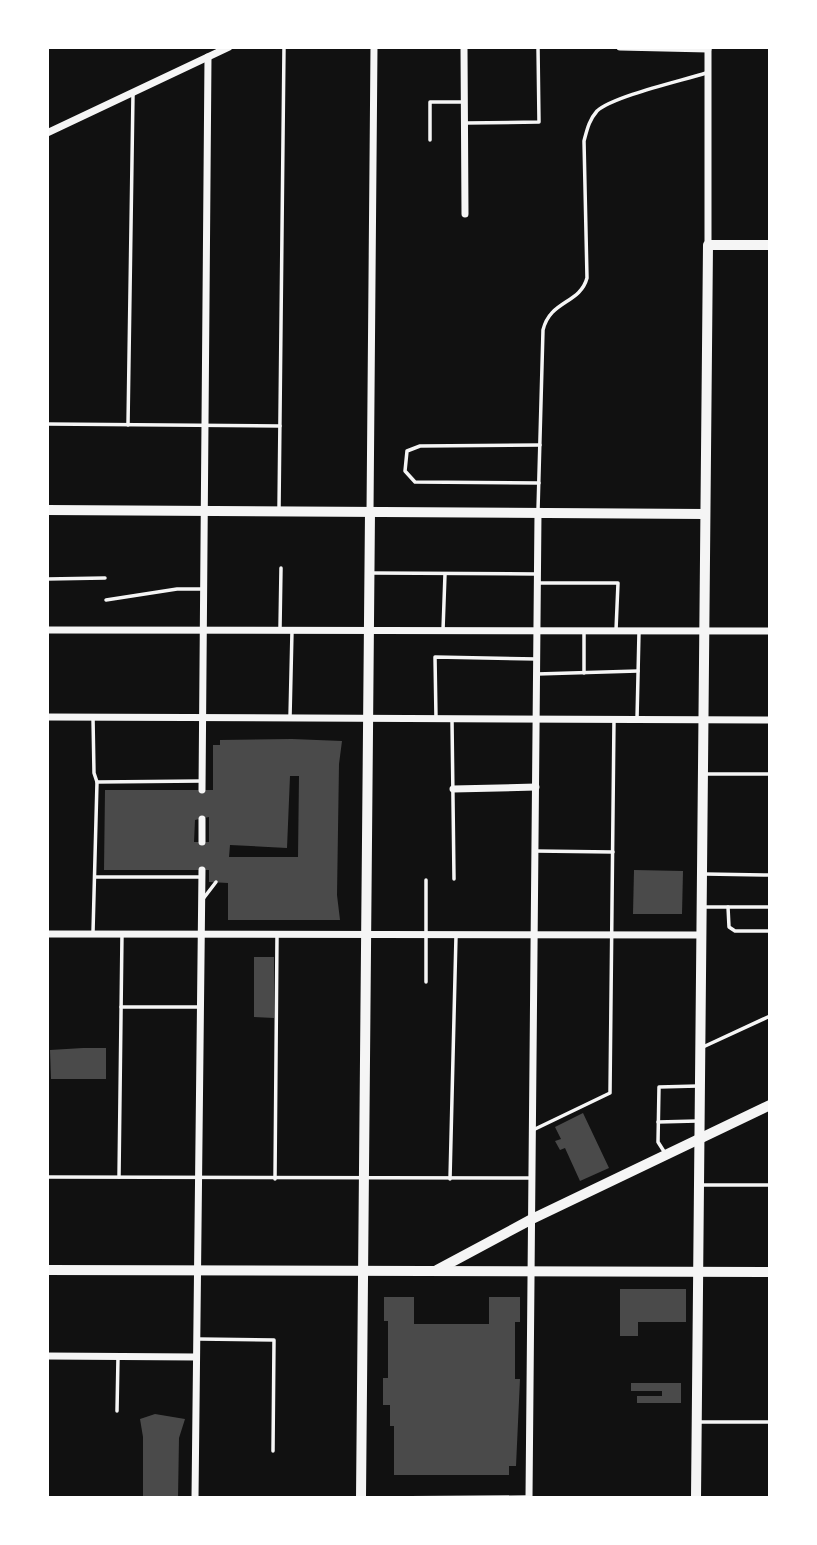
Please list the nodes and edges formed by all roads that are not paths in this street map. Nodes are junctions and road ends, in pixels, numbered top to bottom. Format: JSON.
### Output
{"nodes":[{"id":1,"x":229,"y":47,"type":"edge"},
{"id":2,"x":284,"y":47,"type":"edge"},
{"id":3,"x":374,"y":47,"type":"edge"},
{"id":4,"x":464,"y":47,"type":"edge"},
{"id":5,"x":538,"y":47,"type":"edge"},
{"id":6,"x":620,"y":47,"type":"edge"},
{"id":7,"x":708,"y":48,"type":"edge"},
{"id":8,"x":208,"y":57,"type":"junction"},
{"id":9,"x":708,"y":72,"type":"junction"},
{"id":10,"x":134,"y":93,"type":"junction"},
{"id":11,"x":466,"y":102,"type":"junction"},
{"id":12,"x":466,"y":123,"type":"junction"},
{"id":13,"x":47,"y":133,"type":"edge"},
{"id":14,"x":430,"y":140,"type":"dead end"},
{"id":15,"x":465,"y":214,"type":"dead end"},
{"id":16,"x":708,"y":245,"type":"junction"},
{"id":17,"x":770,"y":245,"type":"edge"},
{"id":18,"x":47,"y":424,"type":"edge"},
{"id":19,"x":128,"y":425,"type":"junction"},
{"id":20,"x":204,"y":425,"type":"junction"},
{"id":21,"x":280,"y":426,"type":"junction"},
{"id":22,"x":540,"y":445,"type":"junction"},
{"id":23,"x":538,"y":483,"type":"junction"},
{"id":24,"x":47,"y":510,"type":"edge"},
{"id":25,"x":204,"y":511,"type":"junction"},
{"id":26,"x":279,"y":512,"type":"junction"},
{"id":27,"x":370,"y":512,"type":"junction"},
{"id":28,"x":538,"y":513,"type":"junction"},
{"id":29,"x":705,"y":514,"type":"junction"},
{"id":30,"x":281,"y":568,"type":"dead end"},
{"id":31,"x":370,"y":573,"type":"junction"},
{"id":32,"x":445,"y":574,"type":"junction"},
{"id":33,"x":106,"y":578,"type":"dead end"},
{"id":34,"x":47,"y":579,"type":"edge"},
{"id":35,"x":537,"y":579,"type":"junction"},
{"id":36,"x":203,"y":589,"type":"junction"},
{"id":37,"x":106,"y":600,"type":"dead end"},
{"id":38,"x":47,"y":630,"type":"edge"},
{"id":39,"x":203,"y":631,"type":"junction"},
{"id":40,"x":280,"y":631,"type":"junction"},
{"id":41,"x":292,"y":631,"type":"junction"},
{"id":42,"x":369,"y":631,"type":"junction"},
{"id":43,"x":704,"y":631,"type":"junction"},
{"id":44,"x":770,"y":631,"type":"edge"},
{"id":45,"x":442,"y":632,"type":"junction"},
{"id":46,"x":536,"y":632,"type":"junction"},
{"id":47,"x":584,"y":632,"type":"junction"},
{"id":48,"x":615,"y":632,"type":"junction"},
{"id":49,"x":639,"y":632,"type":"junction"},
{"id":50,"x":537,"y":659,"type":"junction"},
{"id":51,"x":638,"y":671,"type":"junction"},
{"id":52,"x":584,"y":673,"type":"junction"},
{"id":53,"x":537,"y":674,"type":"junction"},
{"id":54,"x":770,"y":705,"type":"edge"},
{"id":55,"x":47,"y":717,"type":"edge"},
{"id":56,"x":93,"y":718,"type":"junction"},
{"id":57,"x":203,"y":718,"type":"junction"},
{"id":58,"x":368,"y":718,"type":"junction"},
{"id":59,"x":436,"y":718,"type":"junction"},
{"id":60,"x":452,"y":718,"type":"junction"},
{"id":61,"x":536,"y":718,"type":"junction"},
{"id":62,"x":614,"y":718,"type":"junction"},
{"id":63,"x":290,"y":719,"type":"junction"},
{"id":64,"x":637,"y":719,"type":"junction"},
{"id":65,"x":703,"y":719,"type":"junction"},
{"id":66,"x":770,"y":720,"type":"edge"},
{"id":67,"x":702,"y":774,"type":"junction"},
{"id":68,"x":770,"y":774,"type":"edge"},
{"id":69,"x":97,"y":782,"type":"junction"},
{"id":70,"x":202,"y":785,"type":"joint"},
{"id":71,"x":536,"y":787,"type":"junction"},
{"id":72,"x":453,"y":789,"type":"junction"},
{"id":73,"x":202,"y":818,"type":"dead end"},
{"id":74,"x":202,"y":842,"type":"dead end"},
{"id":75,"x":535,"y":851,"type":"junction"},
{"id":76,"x":612,"y":852,"type":"junction"},
{"id":77,"x":202,"y":873,"type":"joint"},
{"id":78,"x":700,"y":874,"type":"junction"},
{"id":79,"x":770,"y":875,"type":"edge"},
{"id":80,"x":96,"y":877,"type":"junction"},
{"id":81,"x":454,"y":879,"type":"dead end"},
{"id":82,"x":426,"y":880,"type":"dead end"},
{"id":83,"x":216,"y":882,"type":"dead end"},
{"id":84,"x":202,"y":901,"type":"junction"},
{"id":85,"x":700,"y":906,"type":"junction"},
{"id":86,"x":728,"y":907,"type":"junction"},
{"id":87,"x":770,"y":907,"type":"edge"},
{"id":88,"x":770,"y":931,"type":"edge"},
{"id":89,"x":47,"y":934,"type":"edge"},
{"id":90,"x":93,"y":934,"type":"junction"},
{"id":91,"x":122,"y":934,"type":"junction"},
{"id":92,"x":277,"y":934,"type":"junction"},
{"id":93,"x":366,"y":934,"type":"junction"},
{"id":94,"x":426,"y":934,"type":"junction"},
{"id":95,"x":456,"y":934,"type":"junction"},
{"id":96,"x":534,"y":934,"type":"junction"},
{"id":97,"x":201,"y":935,"type":"junction"},
{"id":98,"x":612,"y":935,"type":"junction"},
{"id":99,"x":700,"y":935,"type":"junction"},
{"id":100,"x":426,"y":982,"type":"dead end"},
{"id":101,"x":121,"y":1007,"type":"junction"},
{"id":102,"x":201,"y":1007,"type":"junction"},
{"id":103,"x":770,"y":1016,"type":"edge"},
{"id":104,"x":698,"y":1050,"type":"junction"},
{"id":105,"x":698,"y":1086,"type":"junction"},
{"id":106,"x":770,"y":1105,"type":"edge"},
{"id":107,"x":697,"y":1121,"type":"junction"},
{"id":108,"x":658,"y":1122,"type":"junction"},
{"id":109,"x":533,"y":1130,"type":"junction"},
{"id":110,"x":697,"y":1140,"type":"junction"},
{"id":111,"x":666,"y":1155,"type":"junction"},
{"id":112,"x":47,"y":1177,"type":"edge"},
{"id":113,"x":119,"y":1177,"type":"junction"},
{"id":114,"x":198,"y":1178,"type":"junction"},
{"id":115,"x":364,"y":1178,"type":"junction"},
{"id":116,"x":533,"y":1178,"type":"junction"},
{"id":117,"x":275,"y":1179,"type":"junction"},
{"id":118,"x":450,"y":1179,"type":"junction"},
{"id":119,"x":697,"y":1185,"type":"junction"},
{"id":120,"x":770,"y":1185,"type":"edge"},
{"id":121,"x":532,"y":1219,"type":"junction"},
{"id":122,"x":47,"y":1269,"type":"edge"},
{"id":123,"x":196,"y":1270,"type":"junction"},
{"id":124,"x":362,"y":1271,"type":"junction"},
{"id":125,"x":434,"y":1272,"type":"junction"},
{"id":126,"x":532,"y":1272,"type":"junction"},
{"id":127,"x":697,"y":1272,"type":"junction"},
{"id":128,"x":770,"y":1272,"type":"edge"},
{"id":129,"x":197,"y":1339,"type":"junction"},
{"id":130,"x":47,"y":1356,"type":"edge"},
{"id":131,"x":118,"y":1356,"type":"junction"},
{"id":132,"x":197,"y":1357,"type":"junction"},
{"id":133,"x":117,"y":1411,"type":"dead end"},
{"id":134,"x":696,"y":1422,"type":"junction"},
{"id":135,"x":770,"y":1422,"type":"edge"},
{"id":136,"x":273,"y":1451,"type":"dead end"},
{"id":137,"x":195,"y":1498,"type":"edge"},
{"id":138,"x":361,"y":1498,"type":"edge"},
{"id":139,"x":377,"y":1498,"type":"edge"},
{"id":140,"x":529,"y":1498,"type":"edge"},
{"id":141,"x":696,"y":1498,"type":"edge"}],
"edges":[{"from":1,"to":8,"type":"street"},
{"from":2,"to":21,"type":"lane"},
{"from":3,"to":27,"type":"street"},
{"from":4,"to":11,"type":"street"},
{"from":5,"to":12,"type":"lane"},
{"from":6,"to":7,"type":"street"},
{"from":7,"to":9,"type":"street"},
{"from":8,"to":10,"type":"street"},
{"from":8,"to":20,"type":"street"},
{"from":9,"to":16,"type":"street"},
{"from":9,"to":22,"type":"lane"},
{"from":10,"to":13,"type":"street"},
{"from":10,"to":19,"type":"lane"},
{"from":11,"to":12,"type":"street"},
{"from":11,"to":14,"type":"lane"},
{"from":12,"to":15,"type":"street"},
{"from":16,"to":17,"type":"street"},
{"from":16,"to":29,"type":"street"},
{"from":18,"to":19,"type":"lane"},
{"from":19,"to":20,"type":"lane"},
{"from":20,"to":21,"type":"lane"},
{"from":20,"to":25,"type":"street"},
{"from":21,"to":26,"type":"lane"},
{"from":22,"to":23,"type":"lane"},
{"from":22,"to":23,"type":"lane"},
{"from":23,"to":28,"type":"lane"},
{"from":24,"to":25,"type":"street"},
{"from":25,"to":26,"type":"street"},
{"from":25,"to":36,"type":"street"},
{"from":26,"to":27,"type":"street"},
{"from":27,"to":28,"type":"street"},
{"from":27,"to":31,"type":"street"},
{"from":28,"to":29,"type":"street"},
{"from":28,"to":35,"type":"street"},
{"from":29,"to":43,"type":"street"},
{"from":30,"to":40,"type":"lane"},
{"from":31,"to":32,"type":"lane"},
{"from":31,"to":42,"type":"street"},
{"from":32,"to":35,"type":"lane"},
{"from":32,"to":45,"type":"lane"},
{"from":33,"to":34,"type":"lane"},
{"from":35,"to":46,"type":"street"},
{"from":35,"to":48,"type":"lane"},
{"from":36,"to":37,"type":"lane"},
{"from":36,"to":39,"type":"street"},
{"from":38,"to":39,"type":"street"},
{"from":39,"to":40,"type":"street"},
{"from":39,"to":57,"type":"street"},
{"from":40,"to":41,"type":"street"},
{"from":41,"to":42,"type":"street"},
{"from":41,"to":63,"type":"lane"},
{"from":42,"to":45,"type":"street"},
{"from":42,"to":58,"type":"street"},
{"from":43,"to":44,"type":"street"},
{"from":43,"to":49,"type":"street"},
{"from":43,"to":65,"type":"street"},
{"from":45,"to":46,"type":"street"},
{"from":46,"to":47,"type":"street"},
{"from":46,"to":50,"type":"street"},
{"from":47,"to":48,"type":"street"},
{"from":47,"to":52,"type":"lane"},
{"from":48,"to":49,"type":"street"},
{"from":49,"to":51,"type":"lane"},
{"from":50,"to":53,"type":"street"},
{"from":50,"to":59,"type":"lane"},
{"from":51,"to":52,"type":"lane"},
{"from":51,"to":64,"type":"lane"},
{"from":52,"to":53,"type":"lane"},
{"from":53,"to":61,"type":"street"},
{"from":54,"to":66,"type":"lane"},
{"from":55,"to":56,"type":"street"},
{"from":56,"to":57,"type":"street"},
{"from":56,"to":69,"type":"lane"},
{"from":57,"to":63,"type":"street"},
{"from":57,"to":70,"type":"street"},
{"from":58,"to":59,"type":"street"},
{"from":58,"to":63,"type":"street"},
{"from":58,"to":93,"type":"street"},
{"from":59,"to":60,"type":"street"},
{"from":60,"to":61,"type":"street"},
{"from":60,"to":72,"type":"lane"},
{"from":61,"to":62,"type":"street"},
{"from":61,"to":71,"type":"street"},
{"from":62,"to":64,"type":"street"},
{"from":62,"to":76,"type":"lane"},
{"from":64,"to":65,"type":"street"},
{"from":65,"to":66,"type":"street"},
{"from":65,"to":67,"type":"street"},
{"from":67,"to":68,"type":"lane"},
{"from":67,"to":78,"type":"street"},
{"from":69,"to":70,"type":"lane"},
{"from":69,"to":80,"type":"lane"},
{"from":71,"to":72,"type":"street"},
{"from":71,"to":75,"type":"street"},
{"from":72,"to":81,"type":"lane"},
{"from":73,"to":74,"type":"street"},
{"from":75,"to":76,"type":"lane"},
{"from":75,"to":96,"type":"street"},
{"from":76,"to":98,"type":"lane"},
{"from":77,"to":80,"type":"lane"},
{"from":77,"to":84,"type":"street"},
{"from":78,"to":79,"type":"lane"},
{"from":78,"to":85,"type":"street"},
{"from":80,"to":90,"type":"lane"},
{"from":82,"to":94,"type":"lane"},
{"from":83,"to":84,"type":"lane"},
{"from":84,"to":97,"type":"street"},
{"from":85,"to":86,"type":"lane"},
{"from":85,"to":99,"type":"street"},
{"from":86,"to":87,"type":"lane"},
{"from":86,"to":88,"type":"lane"},
{"from":89,"to":90,"type":"street"},
{"from":90,"to":91,"type":"street"},
{"from":91,"to":97,"type":"street"},
{"from":91,"to":101,"type":"lane"},
{"from":92,"to":93,"type":"street"},
{"from":92,"to":97,"type":"street"},
{"from":92,"to":117,"type":"lane"},
{"from":93,"to":94,"type":"street"},
{"from":93,"to":115,"type":"street"},
{"from":94,"to":95,"type":"street"},
{"from":94,"to":100,"type":"lane"},
{"from":95,"to":96,"type":"street"},
{"from":95,"to":118,"type":"lane"},
{"from":96,"to":98,"type":"street"},
{"from":96,"to":109,"type":"street"},
{"from":97,"to":102,"type":"street"},
{"from":98,"to":99,"type":"street"},
{"from":98,"to":109,"type":"lane"},
{"from":99,"to":104,"type":"street"},
{"from":101,"to":102,"type":"lane"},
{"from":101,"to":113,"type":"lane"},
{"from":102,"to":114,"type":"street"},
{"from":103,"to":104,"type":"lane"},
{"from":104,"to":105,"type":"street"},
{"from":105,"to":107,"type":"street"},
{"from":105,"to":108,"type":"lane"},
{"from":106,"to":110,"type":"street"},
{"from":107,"to":108,"type":"lane"},
{"from":107,"to":110,"type":"street"},
{"from":108,"to":111,"type":"lane"},
{"from":109,"to":116,"type":"street"},
{"from":110,"to":111,"type":"street"},
{"from":110,"to":119,"type":"street"},
{"from":111,"to":121,"type":"street"},
{"from":112,"to":113,"type":"lane"},
{"from":113,"to":114,"type":"lane"},
{"from":114,"to":117,"type":"lane"},
{"from":114,"to":123,"type":"street"},
{"from":115,"to":117,"type":"lane"},
{"from":115,"to":118,"type":"lane"},
{"from":115,"to":124,"type":"street"},
{"from":116,"to":118,"type":"lane"},
{"from":116,"to":121,"type":"street"},
{"from":119,"to":120,"type":"lane"},
{"from":119,"to":127,"type":"street"},
{"from":121,"to":125,"type":"street"},
{"from":121,"to":126,"type":"street"},
{"from":122,"to":123,"type":"street"},
{"from":123,"to":124,"type":"street"},
{"from":123,"to":129,"type":"street"},
{"from":124,"to":125,"type":"street"},
{"from":124,"to":138,"type":"street"},
{"from":125,"to":126,"type":"street"},
{"from":126,"to":127,"type":"street"},
{"from":126,"to":140,"type":"street"},
{"from":127,"to":128,"type":"street"},
{"from":127,"to":134,"type":"street"},
{"from":129,"to":132,"type":"street"},
{"from":129,"to":136,"type":"lane"},
{"from":130,"to":131,"type":"street"},
{"from":131,"to":132,"type":"street"},
{"from":131,"to":133,"type":"lane"},
{"from":132,"to":137,"type":"street"},
{"from":134,"to":135,"type":"lane"},
{"from":134,"to":141,"type":"street"},
{"from":139,"to":140,"type":"lane"}]}
